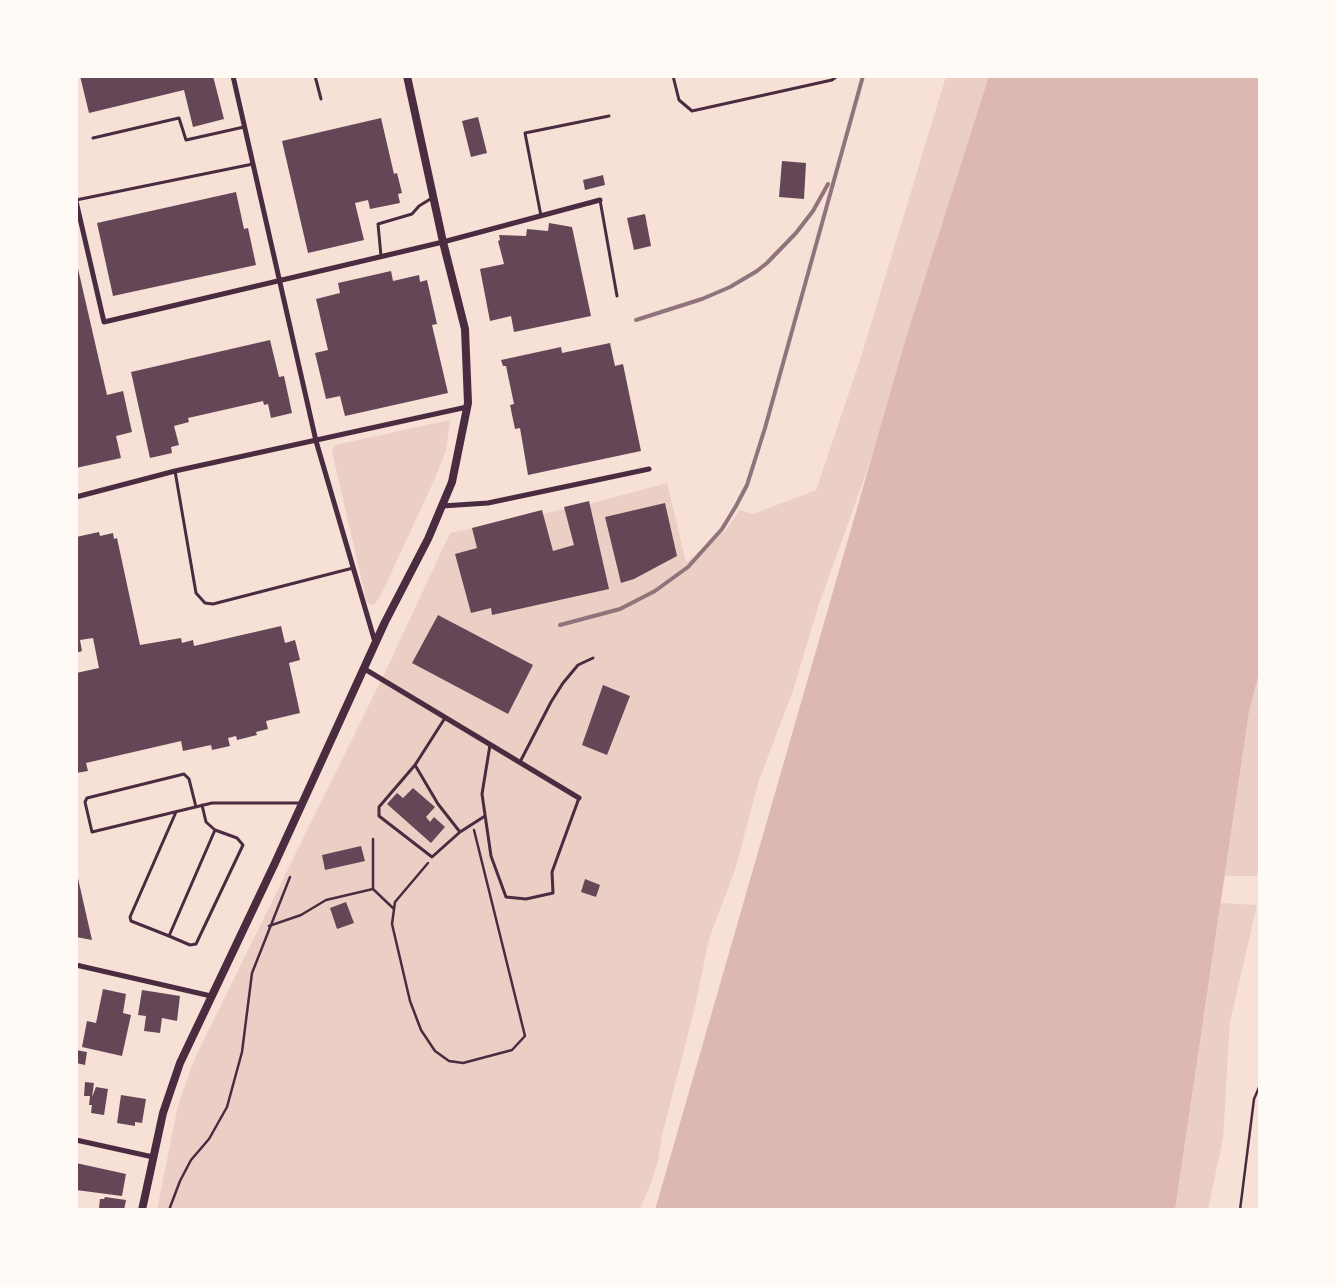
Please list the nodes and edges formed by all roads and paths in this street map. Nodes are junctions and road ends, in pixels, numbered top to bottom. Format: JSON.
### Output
{"nodes":[{"id":1,"x":233,"y":76,"type":"edge"},
{"id":2,"x":315,"y":76,"type":"edge"},
{"id":3,"x":407,"y":76,"type":"edge"},
{"id":4,"x":673,"y":76,"type":"edge"},
{"id":5,"x":837,"y":76,"type":"edge"},
{"id":6,"x":321,"y":99,"type":"dead end"},
{"id":7,"x":609,"y":116,"type":"dead end"},
{"id":8,"x":244,"y":127,"type":"junction"},
{"id":9,"x":92,"y":138,"type":"dead end"},
{"id":10,"x":253,"y":164,"type":"junction"},
{"id":11,"x":433,"y":197,"type":"junction"},
{"id":12,"x":600,"y":200,"type":"joint"},
{"id":13,"x":76,"y":201,"type":"edge"},
{"id":14,"x":541,"y":216,"type":"junction"},
{"id":15,"x":443,"y":242,"type":"junction"},
{"id":16,"x":381,"y":257,"type":"junction"},
{"id":17,"x":279,"y":282,"type":"junction"},
{"id":18,"x":617,"y":296,"type":"dead end"},
{"id":19,"x":467,"y":407,"type":"junction"},
{"id":20,"x":316,"y":441,"type":"junction"},
{"id":21,"x":649,"y":469,"type":"dead end"},
{"id":22,"x":175,"y":471,"type":"junction"},
{"id":23,"x":76,"y":498,"type":"edge"},
{"id":24,"x":442,"y":506,"type":"junction"},
{"id":25,"x":354,"y":568,"type":"junction"},
{"id":26,"x":375,"y":643,"type":"junction"},
{"id":27,"x":594,"y":658,"type":"dead end"},
{"id":28,"x":363,"y":668,"type":"junction"},
{"id":29,"x":445,"y":718,"type":"junction"},
{"id":30,"x":490,"y":744,"type":"junction"},
{"id":31,"x":520,"y":762,"type":"junction"},
{"id":32,"x":415,"y":764,"type":"junction"},
{"id":33,"x":579,"y":798,"type":"joint"},
{"id":34,"x":302,"y":803,"type":"junction"},
{"id":35,"x":202,"y":806,"type":"junction"},
{"id":36,"x":196,"y":807,"type":"junction"},
{"id":37,"x":176,"y":812,"type":"junction"},
{"id":38,"x":485,"y":816,"type":"junction"},
{"id":39,"x":473,"y":824,"type":"junction"},
{"id":40,"x":215,"y":830,"type":"junction"},
{"id":41,"x":460,"y":832,"type":"junction"},
{"id":42,"x":374,"y":838,"type":"dead end"},
{"id":43,"x":432,"y":858,"type":"junction"},
{"id":44,"x":290,"y":876,"type":"dead end"},
{"id":45,"x":373,"y":889,"type":"junction"},
{"id":46,"x":394,"y":909,"type":"junction"},
{"id":47,"x":269,"y":926,"type":"junction"},
{"id":48,"x":169,"y":936,"type":"junction"},
{"id":49,"x":76,"y":965,"type":"edge"},
{"id":50,"x":211,"y":996,"type":"junction"},
{"id":51,"x":1260,"y":1085,"type":"edge"},
{"id":52,"x":76,"y":1140,"type":"edge"},
{"id":53,"x":153,"y":1157,"type":"junction"},
{"id":54,"x":142,"y":1210,"type":"edge"},
{"id":55,"x":169,"y":1210,"type":"edge"},
{"id":56,"x":1240,"y":1210,"type":"edge"}],
"edges":[{"from":1,"to":8,"type":"street"},
{"from":2,"to":6,"type":"lane"},
{"from":3,"to":11,"type":"main road"},
{"from":4,"to":5,"type":"lane"},
{"from":7,"to":14,"type":"lane"},
{"from":8,"to":9,"type":"lane"},
{"from":8,"to":10,"type":"street"},
{"from":10,"to":13,"type":"lane"},
{"from":10,"to":17,"type":"street"},
{"from":11,"to":15,"type":"main road"},
{"from":11,"to":16,"type":"lane"},
{"from":12,"to":14,"type":"street"},
{"from":12,"to":18,"type":"lane"},
{"from":13,"to":17,"type":"street"},
{"from":14,"to":15,"type":"street"},
{"from":15,"to":16,"type":"street"},
{"from":15,"to":19,"type":"main road"},
{"from":16,"to":17,"type":"street"},
{"from":17,"to":20,"type":"street"},
{"from":19,"to":20,"type":"street"},
{"from":19,"to":24,"type":"main road"},
{"from":20,"to":22,"type":"street"},
{"from":20,"to":25,"type":"street"},
{"from":21,"to":24,"type":"street"},
{"from":22,"to":23,"type":"street"},
{"from":22,"to":25,"type":"lane"},
{"from":24,"to":26,"type":"main road"},
{"from":25,"to":26,"type":"street"},
{"from":26,"to":28,"type":"main road"},
{"from":27,"to":31,"type":"lane"},
{"from":28,"to":29,"type":"street"},
{"from":28,"to":34,"type":"main road"},
{"from":29,"to":30,"type":"street"},
{"from":29,"to":32,"type":"lane"},
{"from":30,"to":31,"type":"street"},
{"from":30,"to":38,"type":"lane"},
{"from":31,"to":33,"type":"street"},
{"from":32,"to":41,"type":"lane"},
{"from":32,"to":43,"type":"lane"},
{"from":33,"to":38,"type":"lane"},
{"from":34,"to":35,"type":"lane"},
{"from":34,"to":50,"type":"main road"},
{"from":35,"to":36,"type":"lane"},
{"from":35,"to":40,"type":"lane"},
{"from":36,"to":37,"type":"lane"},
{"from":36,"to":37,"type":"lane"},
{"from":37,"to":48,"type":"lane"},
{"from":38,"to":39,"type":"lane"},
{"from":39,"to":41,"type":"lane"},
{"from":39,"to":46,"type":"path"},
{"from":40,"to":48,"type":"lane"},
{"from":40,"to":48,"type":"lane"},
{"from":41,"to":43,"type":"lane"},
{"from":42,"to":45,"type":"path"},
{"from":43,"to":46,"type":"path"},
{"from":44,"to":47,"type":"path"},
{"from":45,"to":46,"type":"path"},
{"from":45,"to":47,"type":"path"},
{"from":47,"to":55,"type":"path"},
{"from":49,"to":50,"type":"street"},
{"from":50,"to":53,"type":"main road"},
{"from":51,"to":56,"type":"path"},
{"from":52,"to":53,"type":"street"},
{"from":53,"to":54,"type":"main road"}]}
